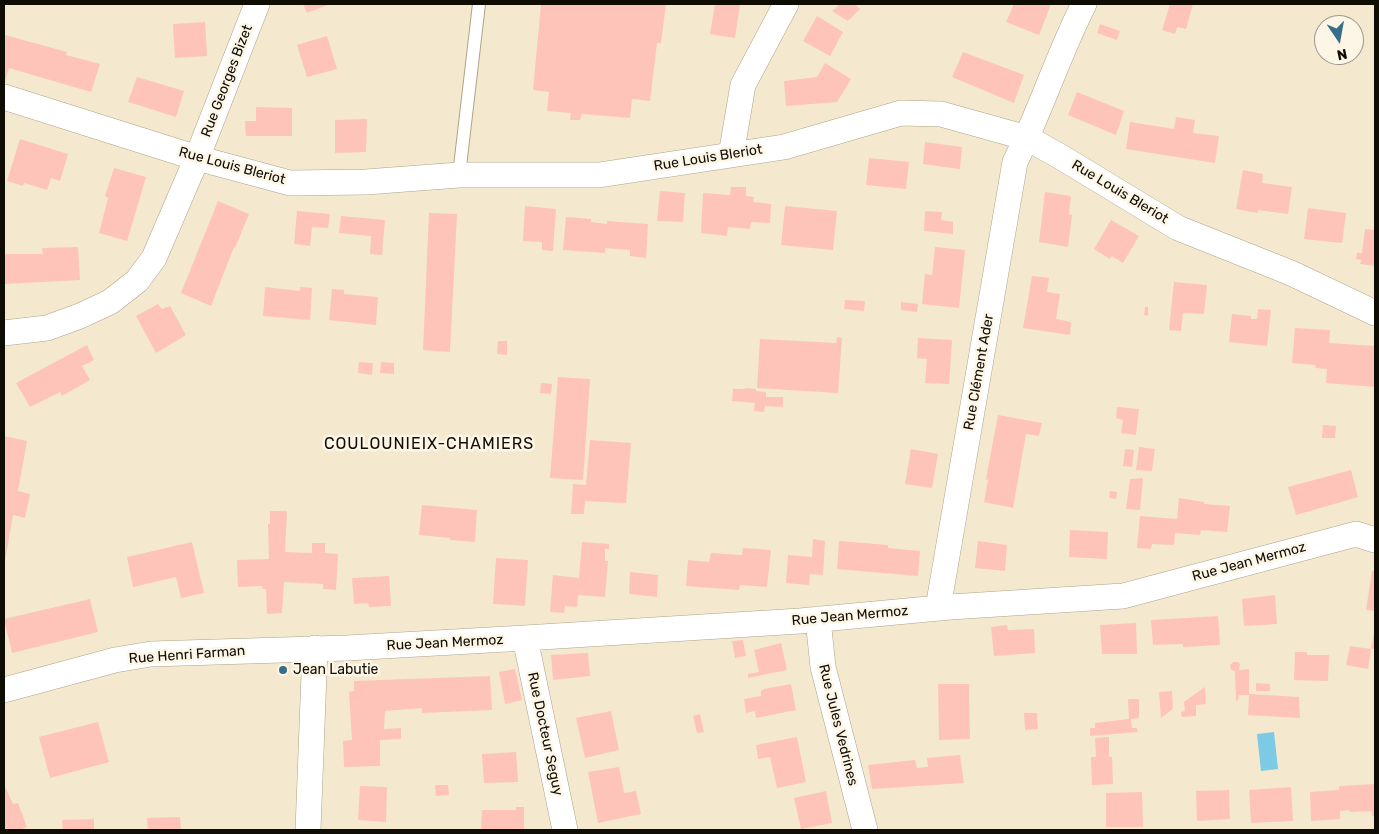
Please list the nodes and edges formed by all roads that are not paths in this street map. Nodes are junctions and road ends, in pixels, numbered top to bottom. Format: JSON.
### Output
{"nodes":[{"id":1,"x":257,"y":4,"type":"edge"},
{"id":2,"x":479,"y":4,"type":"edge"},
{"id":3,"x":786,"y":4,"type":"edge"},
{"id":4,"x":1084,"y":4,"type":"edge"},
{"id":5,"x":4,"y":97,"type":"edge"},
{"id":6,"x":1027,"y":138,"type":"junction"},
{"id":7,"x":731,"y":155,"type":"junction"},
{"id":8,"x":197,"y":158,"type":"junction"},
{"id":9,"x":459,"y":175,"type":"junction"},
{"id":10,"x":1375,"y":313,"type":"edge"},
{"id":11,"x":4,"y":333,"type":"edge"},
{"id":12,"x":1375,"y":540,"type":"edge"},
{"id":13,"x":938,"y":608,"type":"junction"},
{"id":14,"x":818,"y":619,"type":"junction"},
{"id":15,"x":525,"y":638,"type":"junction"},
{"id":16,"x":315,"y":648,"type":"junction"},
{"id":17,"x":4,"y":690,"type":"edge"},
{"id":18,"x":308,"y":830,"type":"edge"},
{"id":19,"x":565,"y":830,"type":"edge"},
{"id":20,"x":865,"y":830,"type":"edge"}],
"edges":[{"from":1,"to":8,"type":"street","name":"Rue Georges Bizet"},
{"from":2,"to":9,"type":"lane"},
{"from":3,"to":7,"type":"street"},
{"from":4,"to":6,"type":"street","name":"Rue Clément Ader"},
{"from":5,"to":8,"type":"street","name":"Rue Louis Bleriot"},
{"from":6,"to":7,"type":"street","name":"Rue Louis Bleriot"},
{"from":6,"to":10,"type":"street","name":"Rue Louis Bleriot"},
{"from":6,"to":13,"type":"street","name":"Rue Clément Ader"},
{"from":7,"to":9,"type":"street","name":"Rue Louis Bleriot"},
{"from":8,"to":9,"type":"street","name":"Rue Louis Bleriot"},
{"from":8,"to":11,"type":"street","name":"Rue Georges Bizet"},
{"from":12,"to":13,"type":"street","name":"Rue Jean Mermoz"},
{"from":13,"to":14,"type":"street","name":"Rue Jean Mermoz"},
{"from":14,"to":15,"type":"street","name":"Rue Jean Mermoz"},
{"from":14,"to":20,"type":"street","name":"Rue Jules Vedrines"},
{"from":15,"to":16,"type":"street","name":"Rue Jean Mermoz"},
{"from":15,"to":19,"type":"street","name":"Rue Docteur Seguy"},
{"from":16,"to":17,"type":"street","name":"Rue Henri Farman"},
{"from":16,"to":18,"type":"street"}]}
